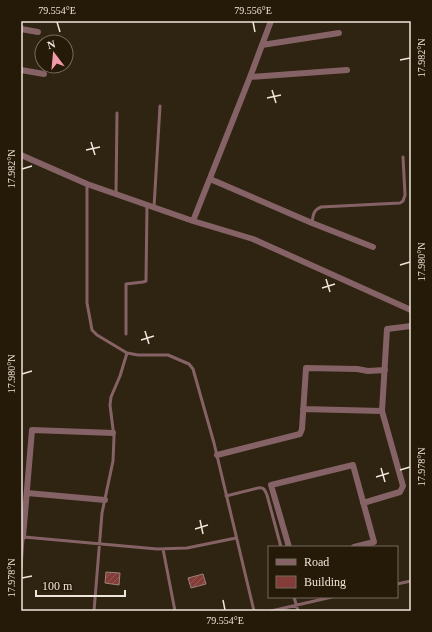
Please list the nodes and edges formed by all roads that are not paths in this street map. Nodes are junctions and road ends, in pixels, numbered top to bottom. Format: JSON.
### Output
{"nodes":[{"id":1,"x":271,"y":21,"type":"edge"},
{"id":2,"x":21,"y":29,"type":"edge"},
{"id":3,"x":38,"y":32,"type":"dead end"},
{"id":4,"x":340,"y":33,"type":"dead end"},
{"id":5,"x":262,"y":46,"type":"junction"},
{"id":6,"x":21,"y":70,"type":"edge"},
{"id":7,"x":348,"y":70,"type":"dead end"},
{"id":8,"x":34,"y":72,"type":"edge"},
{"id":9,"x":250,"y":77,"type":"junction"},
{"id":10,"x":160,"y":106,"type":"dead end"},
{"id":11,"x":117,"y":113,"type":"dead end"},
{"id":12,"x":21,"y":155,"type":"edge"},
{"id":13,"x":402,"y":157,"type":"dead end"},
{"id":14,"x":210,"y":179,"type":"junction"},
{"id":15,"x":87,"y":184,"type":"junction"},
{"id":16,"x":116,"y":194,"type":"junction"},
{"id":17,"x":147,"y":205,"type":"junction"},
{"id":18,"x":154,"y":207,"type":"junction"},
{"id":19,"x":193,"y":220,"type":"junction"},
{"id":20,"x":312,"y":223,"type":"junction"},
{"id":21,"x":373,"y":247,"type":"dead end"},
{"id":22,"x":411,"y":310,"type":"edge"},
{"id":23,"x":411,"y":326,"type":"edge"},
{"id":24,"x":126,"y":334,"type":"dead end"},
{"id":25,"x":127,"y":353,"type":"junction"},
{"id":26,"x":385,"y":370,"type":"junction"},
{"id":27,"x":303,"y":409,"type":"junction"},
{"id":28,"x":382,"y":411,"type":"junction"},
{"id":29,"x":113,"y":433,"type":"junction"},
{"id":30,"x":217,"y":455,"type":"junction"},
{"id":31,"x":27,"y":493,"type":"junction"},
{"id":32,"x":226,"y":496,"type":"junction"},
{"id":33,"x":105,"y":500,"type":"junction"},
{"id":34,"x":363,"y":503,"type":"junction"},
{"id":35,"x":22,"y":537,"type":"edge"},
{"id":36,"x":236,"y":538,"type":"junction"},
{"id":37,"x":99,"y":543,"type":"junction"},
{"id":38,"x":281,"y":546,"type":"edge"},
{"id":39,"x":289,"y":546,"type":"edge"},
{"id":40,"x":358,"y":546,"type":"edge"},
{"id":41,"x":163,"y":548,"type":"junction"},
{"id":42,"x":21,"y":568,"type":"edge"},
{"id":43,"x":411,"y":581,"type":"edge"},
{"id":44,"x":398,"y":584,"type":"edge"},
{"id":45,"x":294,"y":598,"type":"edge"},
{"id":46,"x":327,"y":598,"type":"edge"},
{"id":47,"x":296,"y":604,"type":"junction"},
{"id":48,"x":94,"y":611,"type":"edge"},
{"id":49,"x":175,"y":611,"type":"edge"},
{"id":50,"x":254,"y":611,"type":"edge"},
{"id":51,"x":271,"y":611,"type":"edge"},
{"id":52,"x":298,"y":611,"type":"edge"}],
"edges":[{"from":1,"to":5,"type":"street"},
{"from":2,"to":3,"type":"street"},
{"from":4,"to":5,"type":"street"},
{"from":5,"to":9,"type":"street"},
{"from":6,"to":8,"type":"street"},
{"from":7,"to":9,"type":"street"},
{"from":9,"to":14,"type":"street"},
{"from":10,"to":18,"type":"lane"},
{"from":11,"to":16,"type":"lane"},
{"from":12,"to":15,"type":"street"},
{"from":13,"to":20,"type":"lane"},
{"from":14,"to":19,"type":"street"},
{"from":14,"to":20,"type":"street"},
{"from":15,"to":16,"type":"street"},
{"from":15,"to":25,"type":"lane"},
{"from":16,"to":17,"type":"street"},
{"from":17,"to":18,"type":"street"},
{"from":17,"to":24,"type":"lane"},
{"from":18,"to":19,"type":"street"},
{"from":19,"to":22,"type":"street"},
{"from":20,"to":21,"type":"street"},
{"from":23,"to":26,"type":"street"},
{"from":25,"to":29,"type":"lane"},
{"from":25,"to":30,"type":"lane"},
{"from":26,"to":27,"type":"street"},
{"from":26,"to":28,"type":"street"},
{"from":27,"to":28,"type":"street"},
{"from":27,"to":30,"type":"street"},
{"from":28,"to":34,"type":"street"},
{"from":29,"to":31,"type":"street"},
{"from":29,"to":33,"type":"lane"},
{"from":30,"to":32,"type":"lane"},
{"from":31,"to":33,"type":"street"},
{"from":31,"to":35,"type":"street"},
{"from":32,"to":36,"type":"lane"},
{"from":32,"to":38,"type":"lane"},
{"from":33,"to":37,"type":"lane"},
{"from":34,"to":39,"type":"street"},
{"from":34,"to":40,"type":"street"},
{"from":35,"to":37,"type":"lane"},
{"from":35,"to":42,"type":"lane"},
{"from":36,"to":41,"type":"lane"},
{"from":36,"to":50,"type":"lane"},
{"from":37,"to":41,"type":"lane"},
{"from":37,"to":48,"type":"lane"},
{"from":41,"to":49,"type":"lane"},
{"from":43,"to":44,"type":"lane"},
{"from":45,"to":47,"type":"lane"},
{"from":46,"to":47,"type":"lane"},
{"from":47,"to":51,"type":"lane"},
{"from":47,"to":52,"type":"lane"}]}
